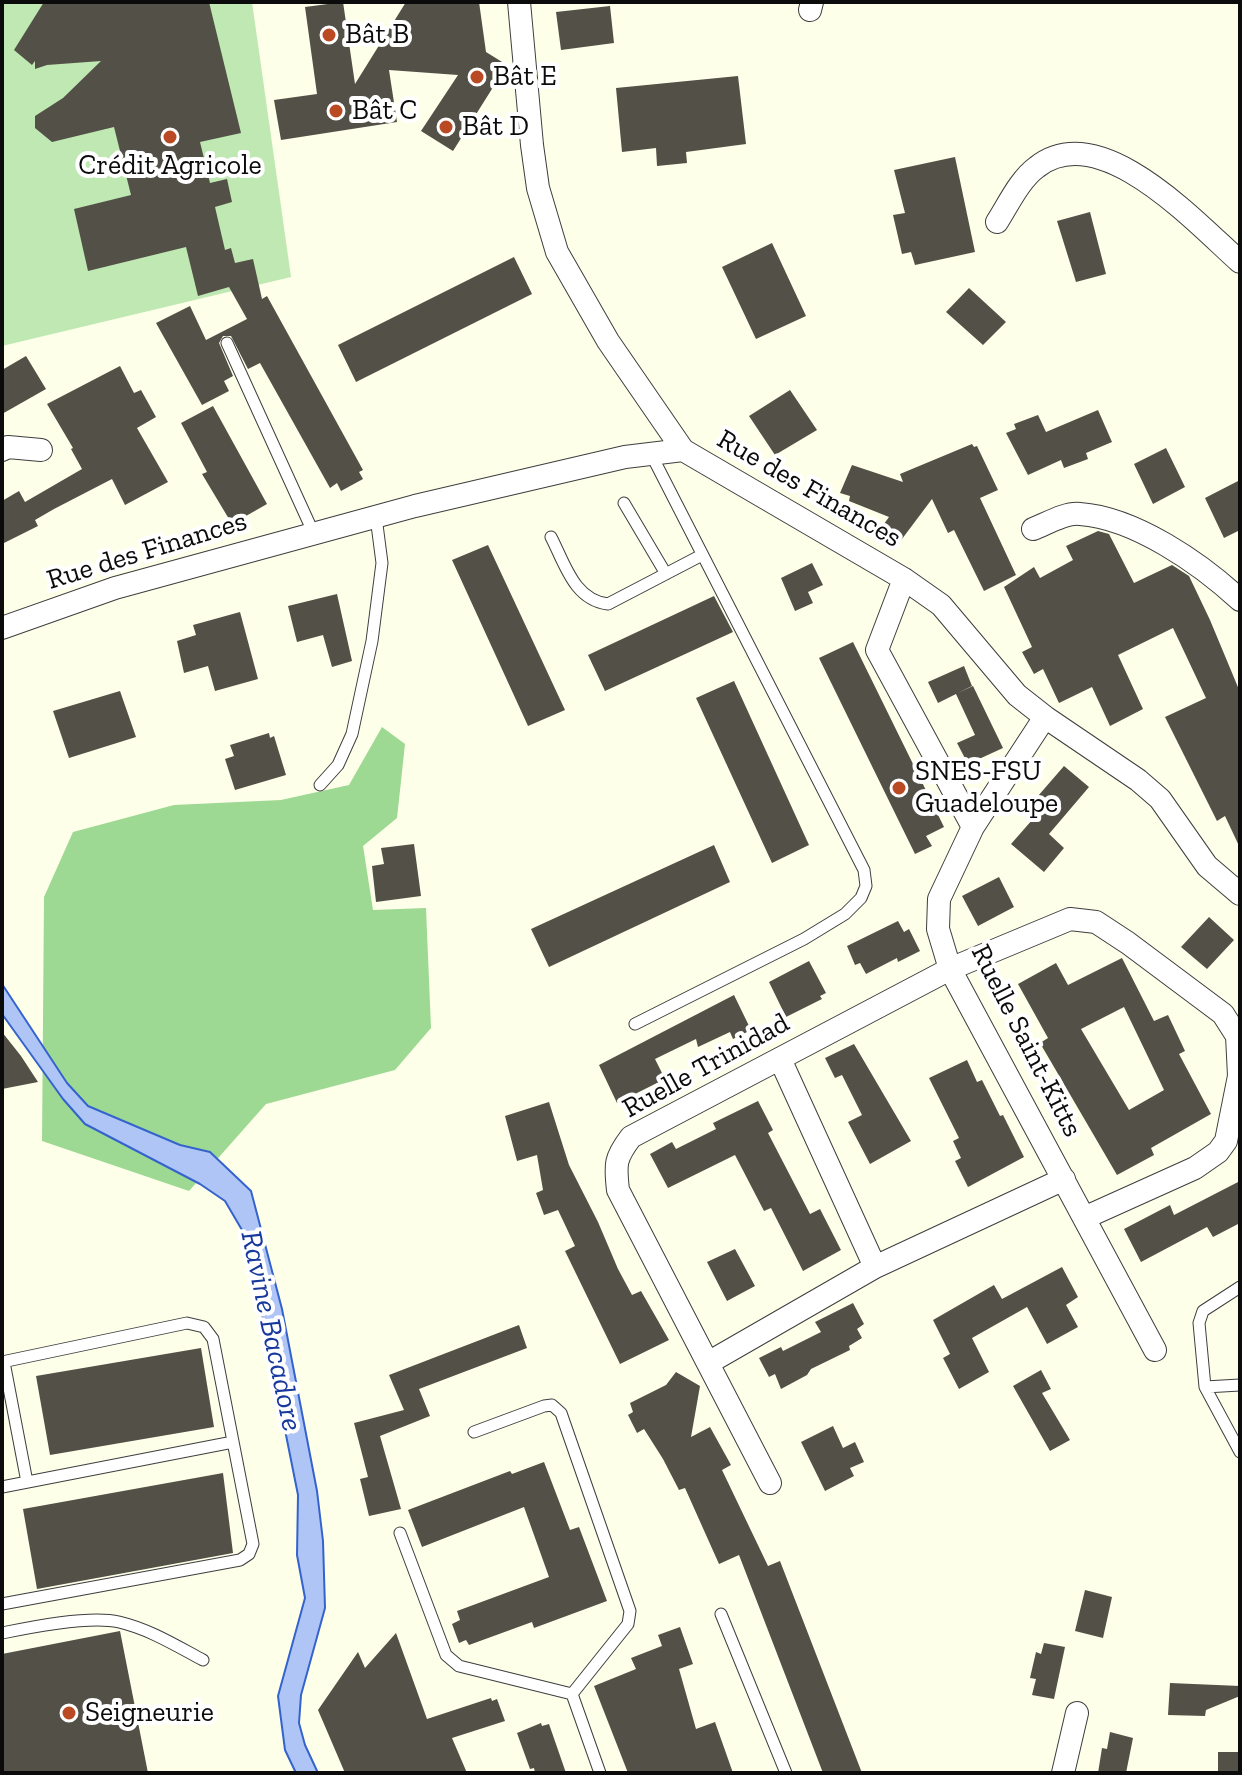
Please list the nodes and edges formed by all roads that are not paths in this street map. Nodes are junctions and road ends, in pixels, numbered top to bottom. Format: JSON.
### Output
{"nodes":[{"id":1,"x":519,"y":2,"type":"edge"},
{"id":2,"x":997,"y":222,"type":"dead end"},
{"id":3,"x":1240,"y":262,"type":"edge"},
{"id":4,"x":227,"y":343,"type":"dead end"},
{"id":5,"x":2,"y":450,"type":"edge"},
{"id":6,"x":41,"y":450,"type":"dead end"},
{"id":7,"x":683,"y":450,"type":"junction"},
{"id":8,"x":651,"y":453,"type":"junction"},
{"id":9,"x":624,"y":503,"type":"dead end"},
{"id":10,"x":376,"y":517,"type":"junction"},
{"id":11,"x":1033,"y":529,"type":"dead end"},
{"id":12,"x":314,"y":534,"type":"junction"},
{"id":13,"x":551,"y":537,"type":"dead end"},
{"id":14,"x":702,"y":555,"type":"junction"},
{"id":15,"x":666,"y":574,"type":"junction"},
{"id":16,"x":904,"y":579,"type":"junction"},
{"id":17,"x":1240,"y":600,"type":"edge"},
{"id":18,"x":2,"y":628,"type":"edge"},
{"id":19,"x":1045,"y":717,"type":"junction"},
{"id":20,"x":320,"y":785,"type":"dead end"},
{"id":21,"x":973,"y":827,"type":"junction"},
{"id":22,"x":1240,"y":894,"type":"edge"},
{"id":23,"x":950,"y":969,"type":"junction"},
{"id":24,"x":635,"y":1024,"type":"dead end"},
{"id":25,"x":780,"y":1059,"type":"junction"},
{"id":26,"x":1064,"y":1179,"type":"junction"},
{"id":27,"x":1084,"y":1218,"type":"junction"},
{"id":28,"x":875,"y":1267,"type":"junction"},
{"id":29,"x":1240,"y":1287,"type":"edge"},
{"id":30,"x":1155,"y":1350,"type":"dead end"},
{"id":31,"x":3,"y":1362,"type":"edge"},
{"id":32,"x":708,"y":1363,"type":"junction"},
{"id":33,"x":1240,"y":1385,"type":"edge"},
{"id":34,"x":1205,"y":1387,"type":"junction"},
{"id":35,"x":474,"y":1432,"type":"dead end"},
{"id":36,"x":233,"y":1442,"type":"junction"},
{"id":37,"x":1240,"y":1452,"type":"edge"},
{"id":38,"x":27,"y":1482,"type":"junction"},
{"id":39,"x":770,"y":1483,"type":"dead end"},
{"id":40,"x":2,"y":1487,"type":"edge"},
{"id":41,"x":400,"y":1533,"type":"dead end"},
{"id":42,"x":2,"y":1604,"type":"edge"},
{"id":43,"x":721,"y":1614,"type":"dead end"},
{"id":44,"x":2,"y":1633,"type":"edge"},
{"id":45,"x":203,"y":1660,"type":"dead end"},
{"id":46,"x":572,"y":1694,"type":"junction"},
{"id":47,"x":1077,"y":1713,"type":"dead end"},
{"id":48,"x":600,"y":1773,"type":"edge"},
{"id":49,"x":786,"y":1773,"type":"edge"},
{"id":50,"x":1063,"y":1773,"type":"edge"}],
"edges":[{"from":1,"to":7,"type":"street"},
{"from":2,"to":3,"type":"street"},
{"from":4,"to":12,"type":"lane"},
{"from":5,"to":6,"type":"street"},
{"from":7,"to":8,"type":"street","name":"Rue des Finances"},
{"from":7,"to":16,"type":"street","name":"Rue des Finances"},
{"from":8,"to":10,"type":"street","name":"Rue des Finances"},
{"from":8,"to":14,"type":"lane"},
{"from":9,"to":15,"type":"lane"},
{"from":10,"to":12,"type":"street","name":"Rue des Finances"},
{"from":10,"to":20,"type":"lane"},
{"from":11,"to":17,"type":"street"},
{"from":12,"to":18,"type":"street","name":"Rue des Finances"},
{"from":13,"to":15,"type":"lane"},
{"from":14,"to":15,"type":"lane"},
{"from":14,"to":24,"type":"lane"},
{"from":16,"to":19,"type":"street","name":"Rue des Finances"},
{"from":16,"to":21,"type":"street"},
{"from":19,"to":21,"type":"street","name":"Ruelle Saint-Kitts"},
{"from":19,"to":22,"type":"street","name":"Rue des Finances"},
{"from":21,"to":23,"type":"street","name":"Ruelle Saint-Kitts"},
{"from":23,"to":25,"type":"street","name":"Ruelle Trinidad"},
{"from":23,"to":26,"type":"street","name":"Ruelle Saint-Kitts"},
{"from":23,"to":27,"type":"street","name":"Ruelle Trinidad"},
{"from":25,"to":28,"type":"street"},
{"from":25,"to":32,"type":"street","name":"Ruelle Trinidad"},
{"from":26,"to":27,"type":"street","name":"Ruelle Saint-Kitts"},
{"from":26,"to":28,"type":"street"},
{"from":27,"to":30,"type":"street","name":"Ruelle Saint-Kitts"},
{"from":28,"to":32,"type":"street"},
{"from":29,"to":34,"type":"lane"},
{"from":31,"to":36,"type":"lane"},
{"from":31,"to":38,"type":"lane"},
{"from":32,"to":39,"type":"street","name":"Ruelle Trinidad"},
{"from":33,"to":34,"type":"lane"},
{"from":34,"to":37,"type":"lane"},
{"from":35,"to":46,"type":"lane"},
{"from":36,"to":38,"type":"lane"},
{"from":36,"to":42,"type":"lane"},
{"from":38,"to":40,"type":"lane"},
{"from":41,"to":46,"type":"lane"},
{"from":43,"to":49,"type":"lane"},
{"from":44,"to":45,"type":"lane"},
{"from":46,"to":48,"type":"lane"},
{"from":47,"to":50,"type":"street"}]}
